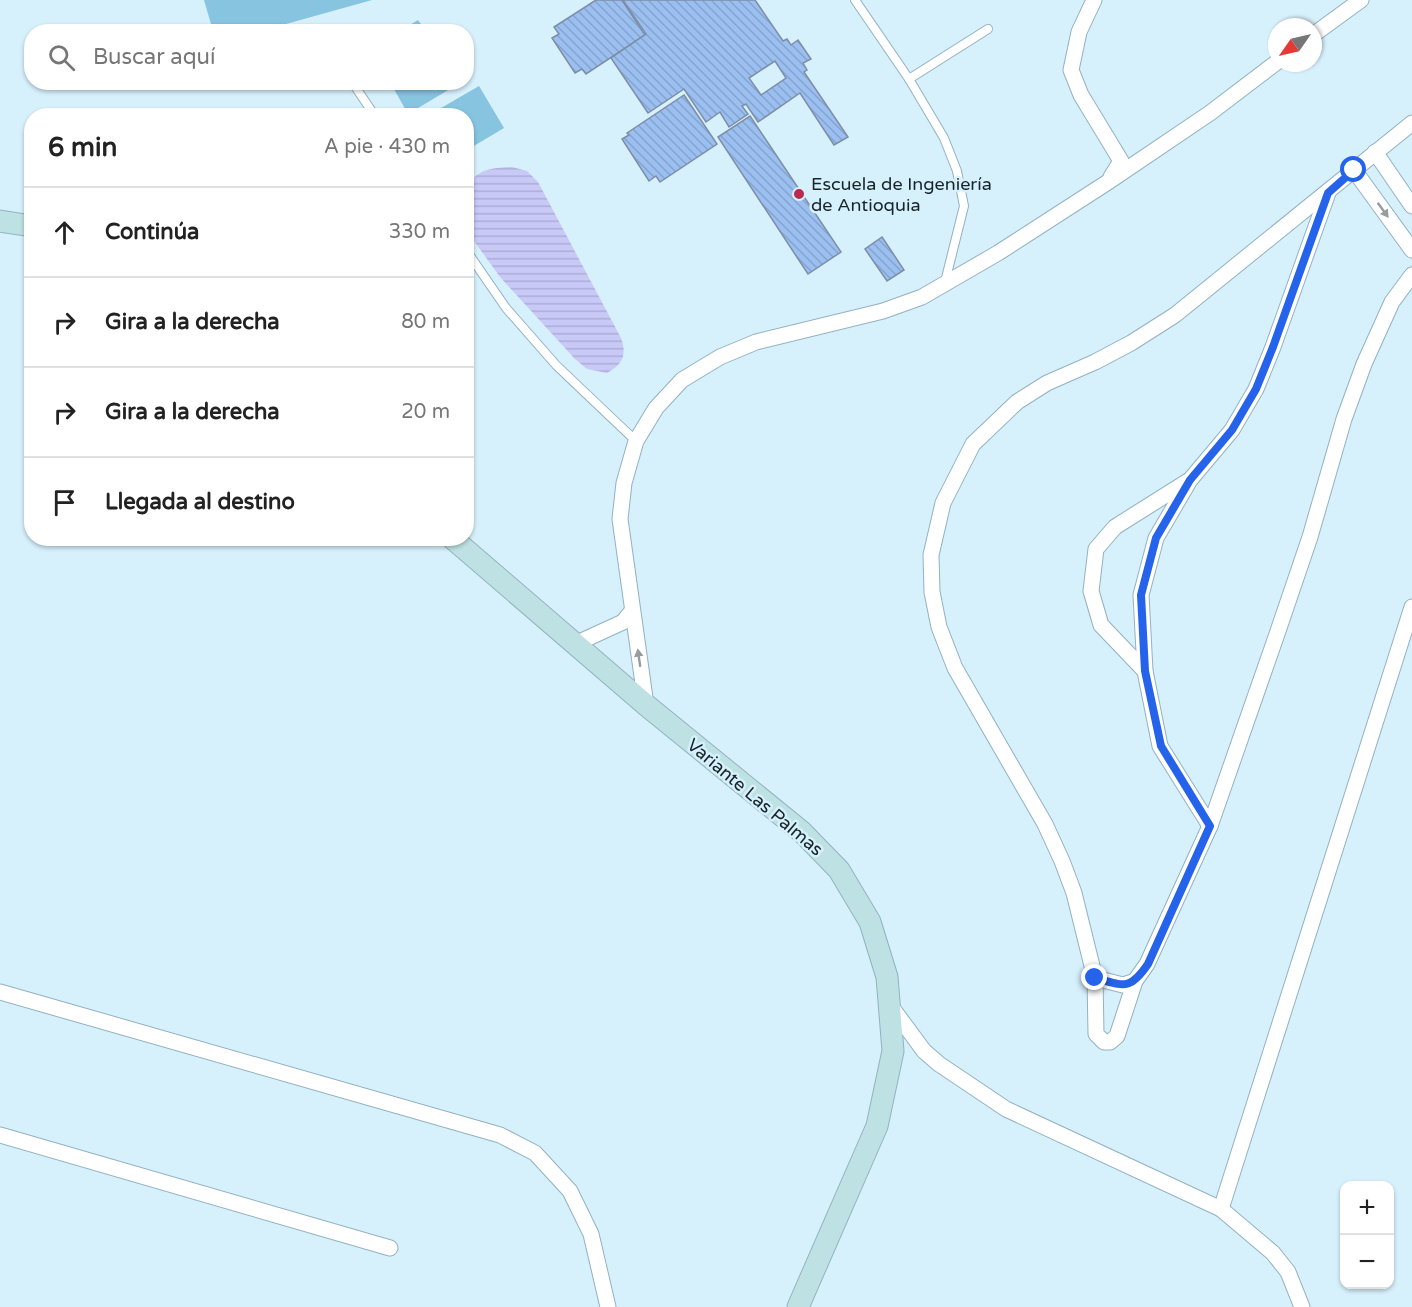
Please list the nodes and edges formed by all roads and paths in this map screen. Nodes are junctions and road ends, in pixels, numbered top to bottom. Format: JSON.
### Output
{"nodes":[{"id":1,"x":855,"y":0,"type":"edge"},
{"id":2,"x":1094,"y":0,"type":"edge"},
{"id":3,"x":1361,"y":0,"type":"edge"},
{"id":4,"x":1322,"y":28,"type":"edge"},
{"id":5,"x":988,"y":29,"type":"dead end"},
{"id":6,"x":1268,"y":69,"type":"edge"},
{"id":7,"x":909,"y":80,"type":"junction"},
{"id":8,"x":357,"y":90,"type":"edge"},
{"id":9,"x":370,"y":108,"type":"edge"},
{"id":10,"x":1412,"y":123,"type":"edge"},
{"id":11,"x":1375,"y":152,"type":"junction"},
{"id":12,"x":1354,"y":170,"type":"junction"},
{"id":13,"x":1108,"y":182,"type":"junction"},
{"id":14,"x":1328,"y":193,"type":"junction"},
{"id":15,"x":1412,"y":206,"type":"edge"},
{"id":16,"x":0,"y":221,"type":"edge"},
{"id":17,"x":24,"y":225,"type":"edge"},
{"id":18,"x":1412,"y":250,"type":"edge"},
{"id":19,"x":474,"y":262,"type":"edge"},
{"id":20,"x":1412,"y":275,"type":"edge"},
{"id":21,"x":944,"y":285,"type":"junction"},
{"id":22,"x":636,"y":441,"type":"junction"},
{"id":23,"x":1190,"y":480,"type":"junction"},
{"id":24,"x":461,"y":546,"type":"edge"},
{"id":25,"x":1412,"y":608,"type":"edge"},
{"id":26,"x":632,"y":611,"type":"junction"},
{"id":27,"x":575,"y":644,"type":"junction"},
{"id":28,"x":1145,"y":671,"type":"junction"},
{"id":29,"x":646,"y":705,"type":"junction"},
{"id":30,"x":1210,"y":826,"type":"junction"},
{"id":31,"x":1095,"y":978,"type":"junction"},
{"id":32,"x":1135,"y":981,"type":"junction"},
{"id":33,"x":0,"y":992,"type":"edge"},
{"id":34,"x":890,"y":1004,"type":"junction"},
{"id":35,"x":893,"y":1051,"type":"junction"},
{"id":36,"x":924,"y":1051,"type":"junction"},
{"id":37,"x":0,"y":1135,"type":"edge"},
{"id":38,"x":1221,"y":1209,"type":"junction"},
{"id":39,"x":390,"y":1248,"type":"dead end"},
{"id":40,"x":608,"y":1307,"type":"edge"},
{"id":41,"x":798,"y":1307,"type":"edge"},
{"id":42,"x":1302,"y":1307,"type":"edge"}],
"edges":[{"from":1,"to":7,"type":"lane"},
{"from":2,"to":13,"type":"street"},
{"from":3,"to":4,"type":"street"},
{"from":5,"to":7,"type":"lane"},
{"from":6,"to":13,"type":"street"},
{"from":7,"to":21,"type":"lane"},
{"from":8,"to":9,"type":"lane"},
{"from":10,"to":11,"type":"street"},
{"from":11,"to":12,"type":"street"},
{"from":11,"to":15,"type":"street"},
{"from":12,"to":14,"type":"street"},
{"from":12,"to":18,"type":"street","one_way":true},
{"from":13,"to":21,"type":"street"},
{"from":14,"to":23,"type":"street"},
{"from":14,"to":31,"type":"street"},
{"from":16,"to":17,"type":"main road"},
{"from":19,"to":22,"type":"lane"},
{"from":20,"to":30,"type":"street"},
{"from":21,"to":22,"type":"street"},
{"from":22,"to":26,"type":"street"},
{"from":23,"to":28,"type":"street"},
{"from":23,"to":28,"type":"street"},
{"from":24,"to":27,"type":"main road","name":"Variante Las Palmas"},
{"from":25,"to":38,"type":"street"},
{"from":26,"to":27,"type":"street"},
{"from":29,"to":26,"type":"street","one_way":true},
{"from":27,"to":29,"type":"main road","name":"Variante Las Palmas"},
{"from":28,"to":30,"type":"street"},
{"from":29,"to":34,"type":"main road","name":"Variante Las Palmas"},
{"from":30,"to":32,"type":"street"},
{"from":31,"to":32,"type":"street"},
{"from":31,"to":32,"type":"street"},
{"from":33,"to":40,"type":"street"},
{"from":34,"to":35,"type":"main road","name":"Variante Las Palmas"},
{"from":34,"to":36,"type":"street"},
{"from":35,"to":36,"type":"street"},
{"from":35,"to":41,"type":"main road","name":"Variante Las Palmas"},
{"from":36,"to":38,"type":"street"},
{"from":37,"to":39,"type":"street"},
{"from":38,"to":42,"type":"street"}]}
